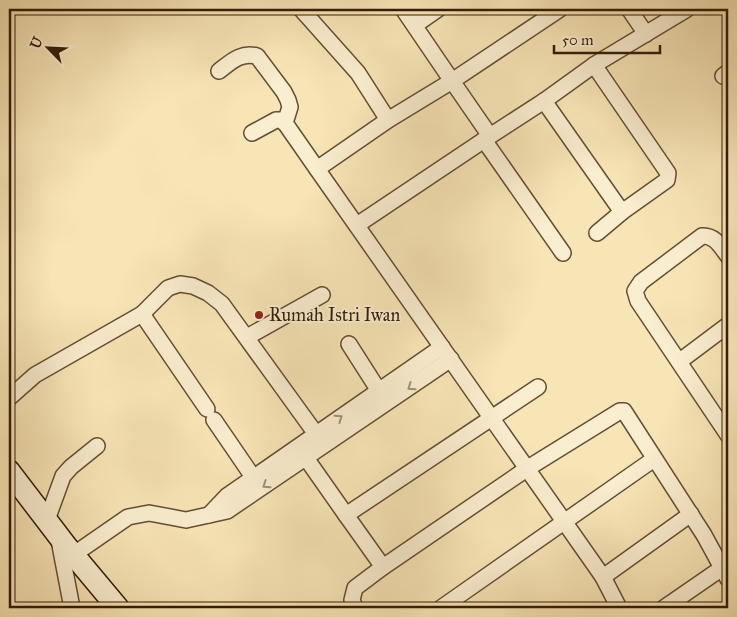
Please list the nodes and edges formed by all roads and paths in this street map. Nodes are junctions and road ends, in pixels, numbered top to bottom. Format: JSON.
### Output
{"nodes":[{"id":1,"x":301,"y":9,"type":"edge"},
{"id":2,"x":403,"y":9,"type":"edge"},
{"id":3,"x":438,"y":9,"type":"edge"},
{"id":4,"x":560,"y":9,"type":"edge"},
{"id":5,"x":629,"y":9,"type":"edge"},
{"id":6,"x":687,"y":9,"type":"edge"},
{"id":7,"x":415,"y":25,"type":"junction"},
{"id":8,"x":646,"y":34,"type":"junction"},
{"id":9,"x":594,"y":65,"type":"junction"},
{"id":10,"x":219,"y":72,"type":"dead end"},
{"id":11,"x":452,"y":81,"type":"junction"},
{"id":12,"x":544,"y":101,"type":"junction"},
{"id":13,"x":388,"y":120,"type":"junction"},
{"id":14,"x":285,"y":123,"type":"junction"},
{"id":15,"x":252,"y":133,"type":"dead end"},
{"id":16,"x":487,"y":138,"type":"junction"},
{"id":17,"x":317,"y":169,"type":"junction"},
{"id":18,"x":622,"y":212,"type":"junction"},
{"id":19,"x":357,"y":225,"type":"junction"},
{"id":20,"x":597,"y":234,"type":"dead end"},
{"id":21,"x":563,"y":253,"type":"dead end"},
{"id":22,"x":728,"y":256,"type":"edge"},
{"id":23,"x":322,"y":296,"type":"dead end"},
{"id":24,"x":142,"y":314,"type":"junction"},
{"id":25,"x":728,"y":325,"type":"edge"},
{"id":26,"x":247,"y":336,"type":"junction"},
{"id":27,"x":349,"y":344,"type":"dead end"},
{"id":28,"x":447,"y":353,"type":"junction"},
{"id":29,"x":680,"y":361,"type":"junction"},
{"id":30,"x":538,"y":387,"type":"dead end"},
{"id":31,"x":379,"y":391,"type":"junction"},
{"id":32,"x":9,"y":398,"type":"edge"},
{"id":33,"x":492,"y":417,"type":"junction"},
{"id":34,"x":726,"y":424,"type":"edge"},
{"id":35,"x":316,"y":434,"type":"junction"},
{"id":36,"x":97,"y":446,"type":"dead end"},
{"id":37,"x":306,"y":458,"type":"junction"},
{"id":38,"x":654,"y":459,"type":"junction"},
{"id":39,"x":528,"y":468,"type":"junction"},
{"id":40,"x":9,"y":470,"type":"edge"},
{"id":41,"x":253,"y":477,"type":"junction"},
{"id":42,"x":691,"y":514,"type":"junction"},
{"id":43,"x":208,"y":515,"type":"junction"},
{"id":44,"x":346,"y":515,"type":"junction"},
{"id":45,"x":564,"y":522,"type":"junction"},
{"id":46,"x":53,"y":528,"type":"junction"},
{"id":47,"x":74,"y":554,"type":"junction"},
{"id":48,"x":383,"y":567,"type":"junction"},
{"id":49,"x":725,"y":573,"type":"edge"},
{"id":50,"x":603,"y":577,"type":"junction"},
{"id":51,"x":72,"y":608,"type":"edge"},
{"id":52,"x":118,"y":608,"type":"edge"},
{"id":53,"x":355,"y":608,"type":"edge"},
{"id":54,"x":440,"y":608,"type":"edge"},
{"id":55,"x":619,"y":608,"type":"edge"},
{"id":56,"x":664,"y":608,"type":"edge"}],
"edges":[{"from":1,"to":13,"type":"street"},
{"from":2,"to":7,"type":"street"},
{"from":3,"to":7,"type":"street"},
{"from":4,"to":11,"type":"street"},
{"from":5,"to":8,"type":"street"},
{"from":6,"to":8,"type":"street"},
{"from":7,"to":11,"type":"street"},
{"from":8,"to":9,"type":"street"},
{"from":9,"to":12,"type":"street"},
{"from":9,"to":18,"type":"street"},
{"from":10,"to":14,"type":"street"},
{"from":11,"to":13,"type":"street"},
{"from":11,"to":16,"type":"street"},
{"from":12,"to":16,"type":"street"},
{"from":12,"to":18,"type":"street"},
{"from":13,"to":17,"type":"street"},
{"from":14,"to":15,"type":"street"},
{"from":14,"to":17,"type":"street"},
{"from":16,"to":19,"type":"street"},
{"from":16,"to":21,"type":"street"},
{"from":17,"to":19,"type":"street"},
{"from":18,"to":20,"type":"street"},
{"from":19,"to":28,"type":"street"},
{"from":22,"to":29,"type":"street"},
{"from":23,"to":26,"type":"street"},
{"from":24,"to":26,"type":"street"},
{"from":24,"to":32,"type":"street"},
{"from":24,"to":41,"type":"street"},
{"from":25,"to":29,"type":"street"},
{"from":26,"to":35,"type":"street"},
{"from":27,"to":31,"type":"street"},
{"from":28,"to":31,"type":"street"},
{"from":28,"to":33,"type":"street"},
{"from":28,"to":37,"type":"street","one_way":true},
{"from":29,"to":34,"type":"street"},
{"from":30,"to":33,"type":"street"},
{"from":35,"to":31,"type":"street","one_way":true},
{"from":33,"to":39,"type":"street"},
{"from":33,"to":44,"type":"street"},
{"from":35,"to":41,"type":"street"},
{"from":36,"to":46,"type":"street"},
{"from":37,"to":43,"type":"street","one_way":true},
{"from":37,"to":44,"type":"street"},
{"from":38,"to":39,"type":"street"},
{"from":38,"to":42,"type":"street"},
{"from":38,"to":45,"type":"street"},
{"from":39,"to":45,"type":"street"},
{"from":39,"to":48,"type":"street"},
{"from":40,"to":46,"type":"main road"},
{"from":41,"to":43,"type":"street"},
{"from":42,"to":49,"type":"street"},
{"from":42,"to":50,"type":"street"},
{"from":43,"to":47,"type":"street"},
{"from":44,"to":48,"type":"street"},
{"from":45,"to":50,"type":"street"},
{"from":45,"to":54,"type":"street"},
{"from":46,"to":47,"type":"main road"},
{"from":46,"to":51,"type":"street"},
{"from":47,"to":52,"type":"main road"},
{"from":48,"to":53,"type":"street"},
{"from":49,"to":56,"type":"street"},
{"from":50,"to":55,"type":"street"}]}
